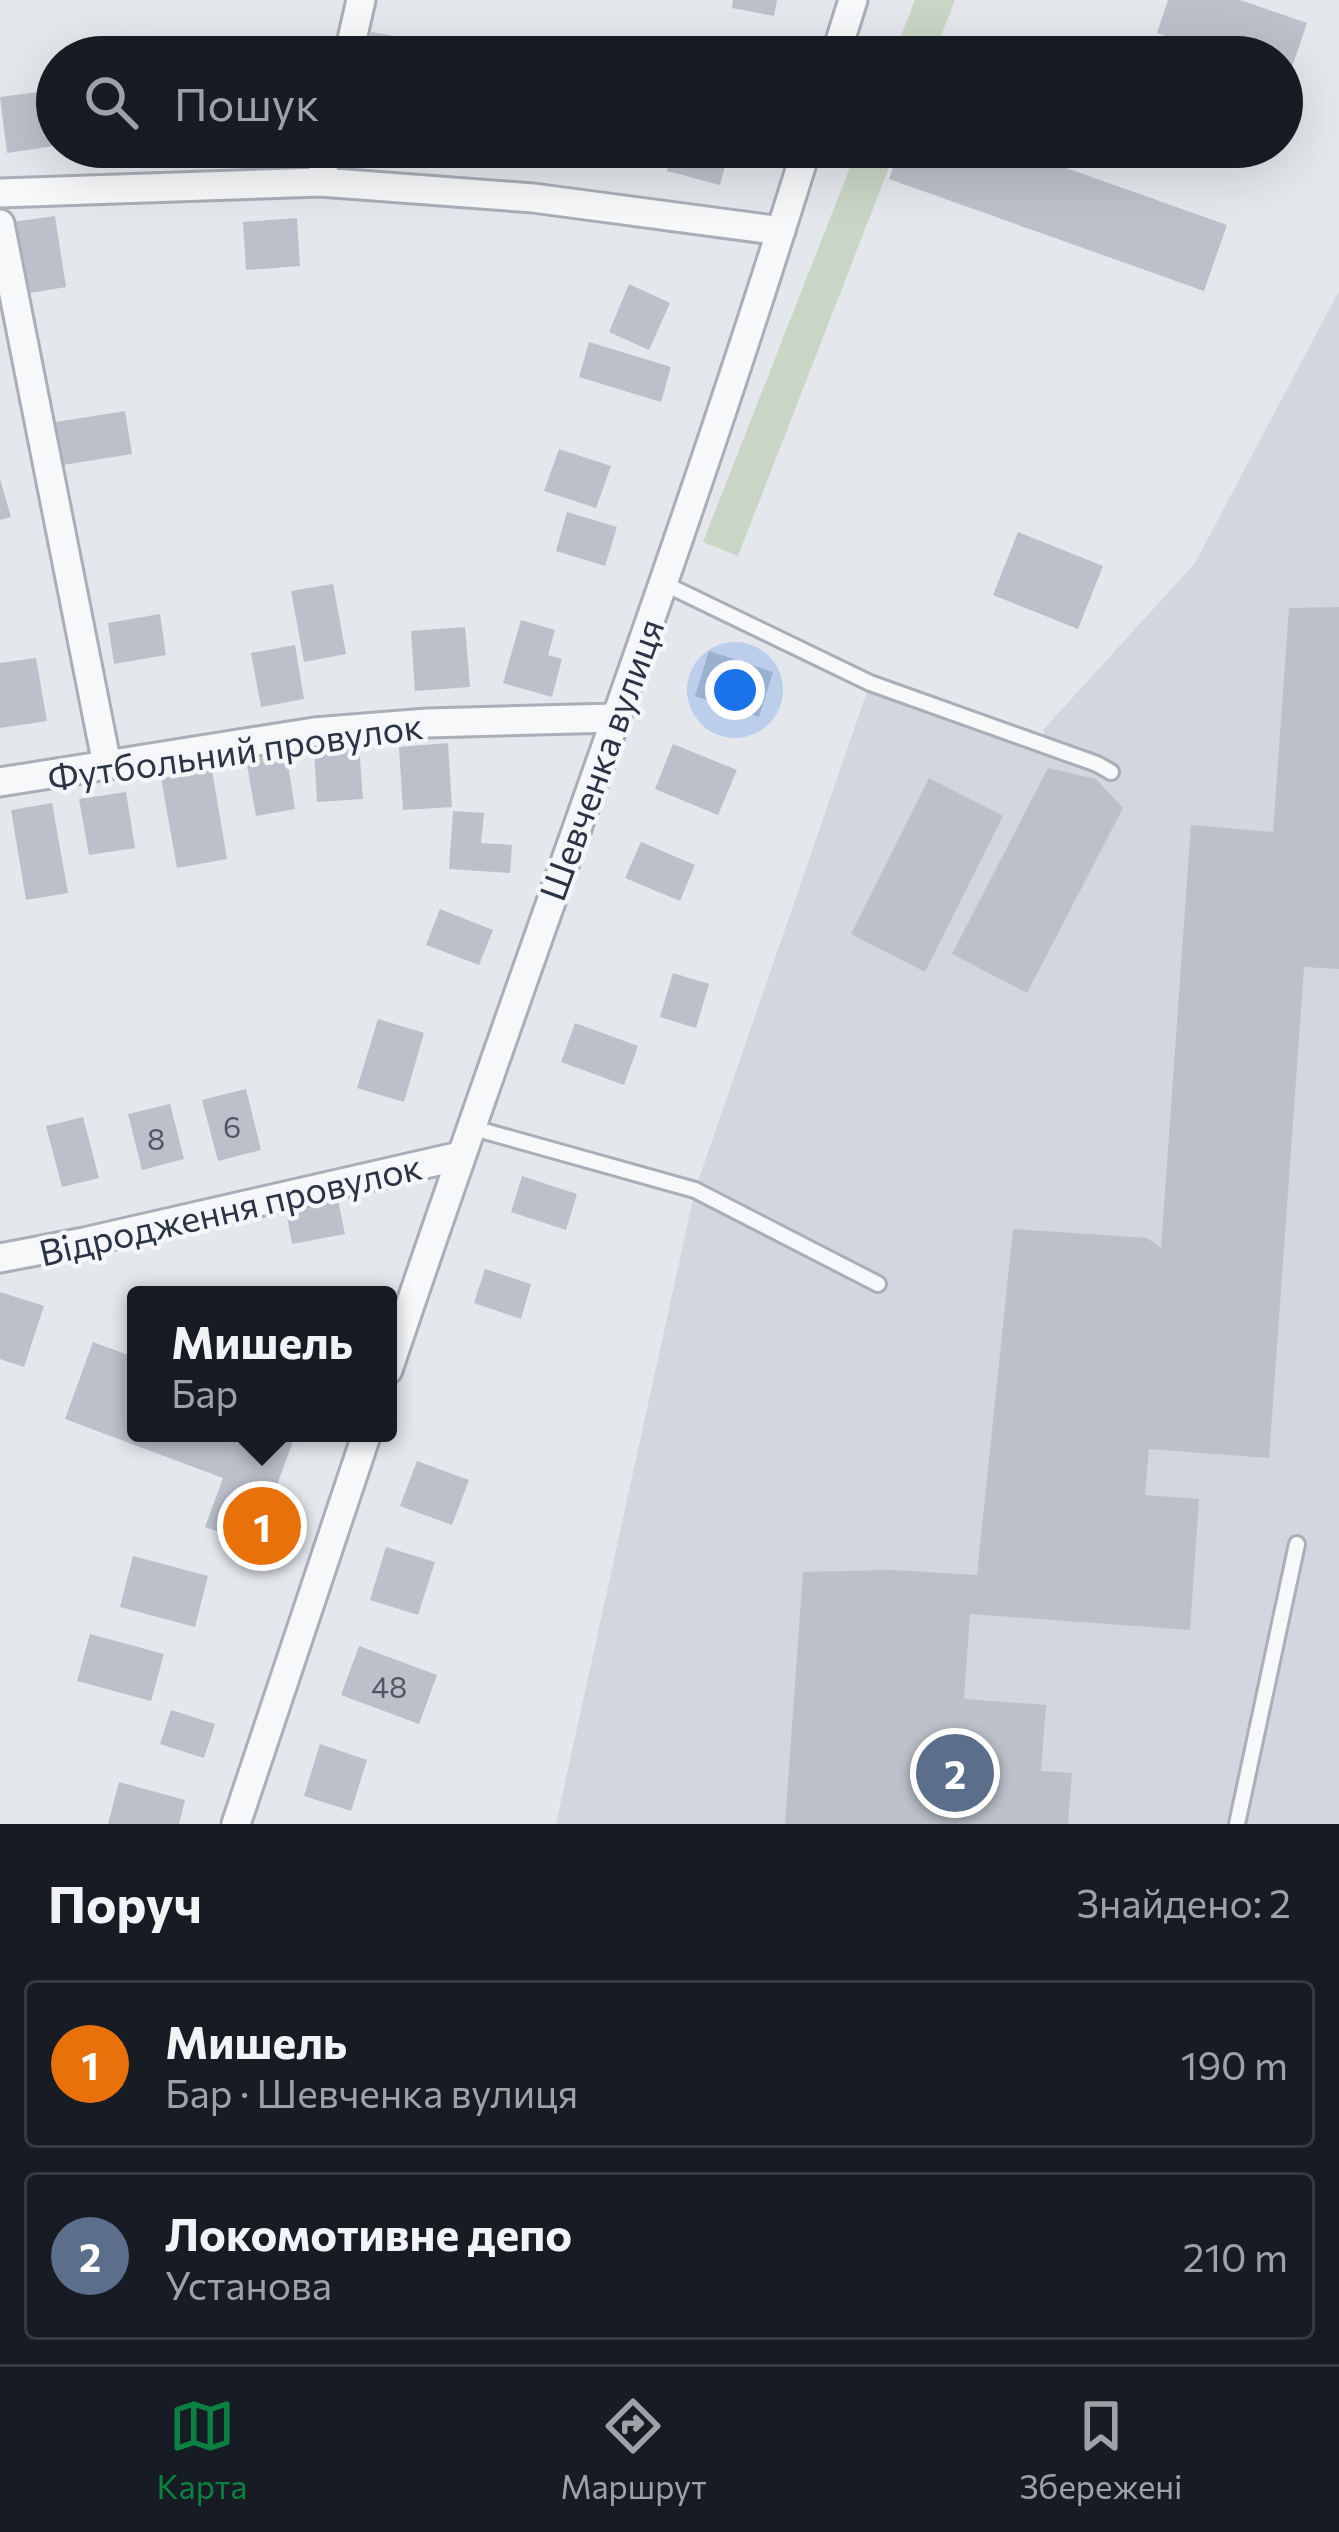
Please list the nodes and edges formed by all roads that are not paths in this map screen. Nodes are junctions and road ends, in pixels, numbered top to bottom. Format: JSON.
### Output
{"nodes":[{"id":1,"x":361,"y":0,"type":"edge"},
{"id":2,"x":853,"y":0,"type":"edge"},
{"id":3,"x":353,"y":36,"type":"edge"},
{"id":4,"x":842,"y":36,"type":"edge"},
{"id":5,"x":323,"y":168,"type":"edge"},
{"id":6,"x":801,"y":168,"type":"edge"},
{"id":7,"x":320,"y":182,"type":"junction"},
{"id":8,"x":0,"y":193,"type":"edge"},
{"id":9,"x":0,"y":224,"type":"edge"},
{"id":10,"x":781,"y":232,"type":"junction"},
{"id":11,"x":663,"y":583,"type":"junction"},
{"id":12,"x":615,"y":718,"type":"junction"},
{"id":13,"x":107,"y":766,"type":"junction"},
{"id":14,"x":1111,"y":772,"type":"dead end"},
{"id":15,"x":0,"y":782,"type":"edge"},
{"id":16,"x":470,"y":1127,"type":"junction"},
{"id":17,"x":460,"y":1156,"type":"junction"},
{"id":18,"x":0,"y":1258,"type":"edge"},
{"id":19,"x":878,"y":1284,"type":"dead end"},
{"id":20,"x":397,"y":1343,"type":"edge"},
{"id":21,"x":364,"y":1442,"type":"edge"},
{"id":22,"x":1297,"y":1544,"type":"dead end"},
{"id":23,"x":236,"y":1824,"type":"edge"},
{"id":24,"x":1237,"y":1824,"type":"edge"}],
"edges":[{"from":1,"to":3,"type":"street"},
{"from":2,"to":4,"type":"street"},
{"from":5,"to":7,"type":"street"},
{"from":6,"to":10,"type":"street","name":"Шевченка вулиця"},
{"from":7,"to":8,"type":"street"},
{"from":7,"to":10,"type":"street"},
{"from":9,"to":13,"type":"street"},
{"from":10,"to":11,"type":"street","name":"Шевченка вулиця"},
{"from":11,"to":12,"type":"street","name":"Шевченка вулиця"},
{"from":11,"to":14,"type":"lane"},
{"from":12,"to":13,"type":"street","name":"Футбольний провулок"},
{"from":12,"to":16,"type":"street","name":"Шевченка вулиця"},
{"from":13,"to":15,"type":"street","name":"Футбольний провулок"},
{"from":16,"to":17,"type":"street","name":"Шевченка вулиця"},
{"from":16,"to":19,"type":"lane"},
{"from":17,"to":18,"type":"street","name":"Відродження провулок"},
{"from":17,"to":20,"type":"street","name":"Шевченка вулиця"},
{"from":21,"to":23,"type":"street"},
{"from":22,"to":24,"type":"lane"}]}
